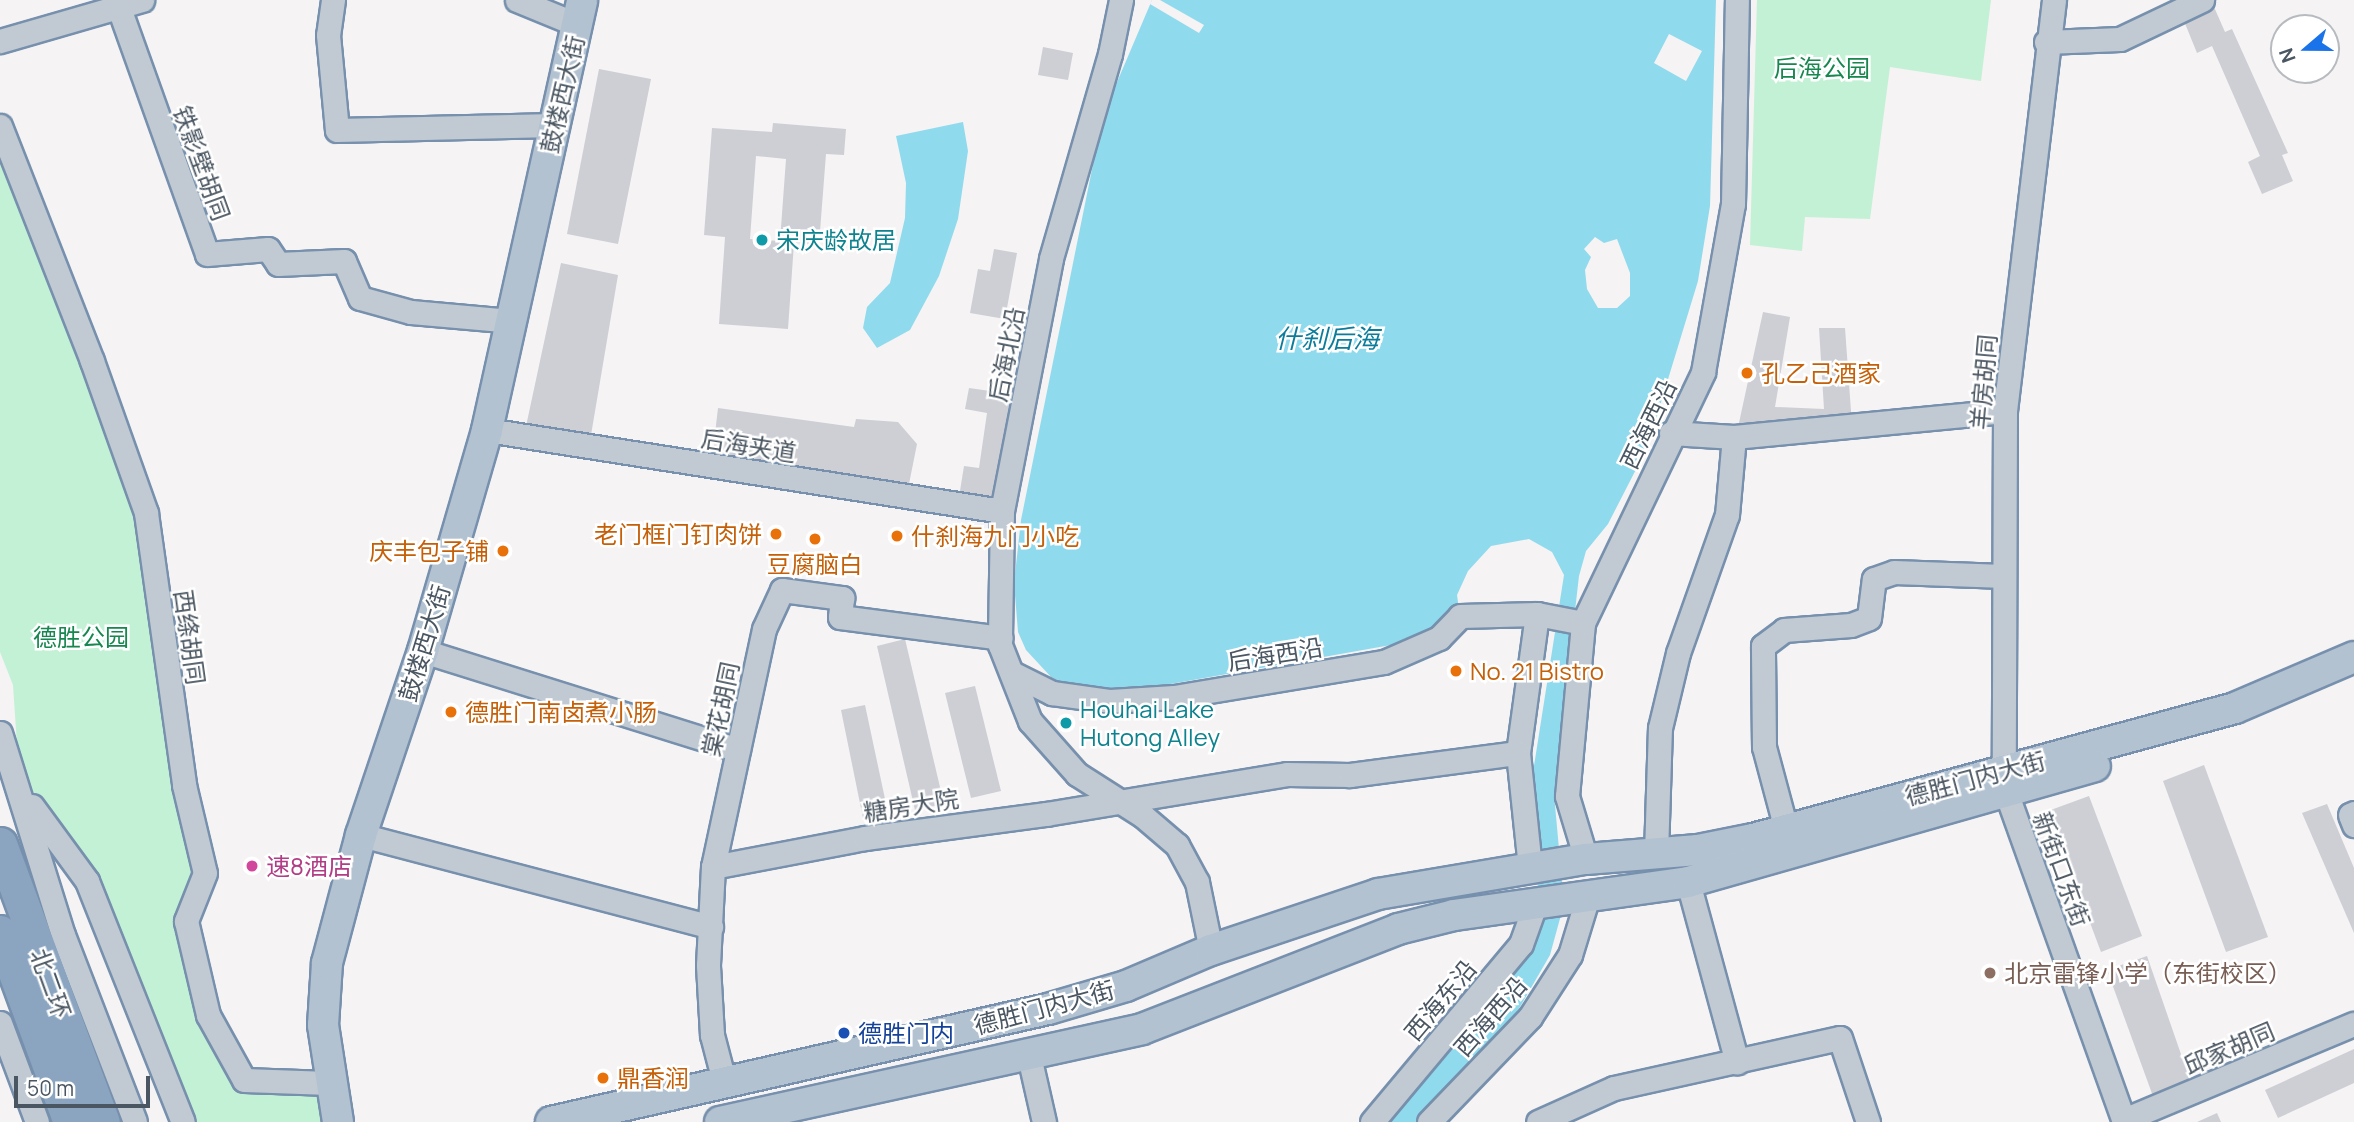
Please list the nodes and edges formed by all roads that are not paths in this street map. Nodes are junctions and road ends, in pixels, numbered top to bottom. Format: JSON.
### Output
{"nodes":[{"id":1,"x":142,"y":0,"type":"edge"},
{"id":2,"x":333,"y":0,"type":"edge"},
{"id":3,"x":517,"y":0,"type":"edge"},
{"id":4,"x":1121,"y":0,"type":"edge"},
{"id":5,"x":1737,"y":0,"type":"edge"},
{"id":6,"x":2054,"y":0,"type":"edge"},
{"id":7,"x":2203,"y":0,"type":"edge"},
{"id":8,"x":119,"y":8,"type":"junction"},
{"id":9,"x":580,"y":13,"type":"edge"},
{"id":10,"x":0,"y":41,"type":"edge"},
{"id":11,"x":2046,"y":42,"type":"junction"},
{"id":12,"x":554,"y":125,"type":"junction"},
{"id":13,"x":0,"y":126,"type":"edge"},
{"id":14,"x":511,"y":321,"type":"junction"},
{"id":15,"x":2005,"y":411,"type":"junction"},
{"id":16,"x":487,"y":430,"type":"junction"},
{"id":17,"x":1671,"y":433,"type":"junction"},
{"id":18,"x":1734,"y":437,"type":"junction"},
{"id":19,"x":1002,"y":511,"type":"junction"},
{"id":20,"x":2004,"y":576,"type":"junction"},
{"id":21,"x":1537,"y":614,"type":"junction"},
{"id":22,"x":1583,"y":623,"type":"junction"},
{"id":23,"x":1001,"y":638,"type":"junction"},
{"id":24,"x":423,"y":651,"type":"junction"},
{"id":25,"x":2354,"y":657,"type":"edge"},
{"id":26,"x":1012,"y":673,"type":"junction"},
{"id":27,"x":2354,"y":680,"type":"edge"},
{"id":28,"x":0,"y":733,"type":"edge"},
{"id":29,"x":738,"y":750,"type":"junction"},
{"id":30,"x":1518,"y":753,"type":"junction"},
{"id":31,"x":2005,"y":781,"type":"junction"},
{"id":32,"x":20,"y":789,"type":"junction"},
{"id":33,"x":1117,"y":799,"type":"junction"},
{"id":34,"x":2354,"y":813,"type":"edge"},
{"id":35,"x":2354,"y":825,"type":"edge"},
{"id":36,"x":1786,"y":829,"type":"junction"},
{"id":37,"x":362,"y":835,"type":"junction"},
{"id":38,"x":0,"y":844,"type":"edge"},
{"id":39,"x":1657,"y":853,"type":"junction"},
{"id":40,"x":1763,"y":862,"type":"junction"},
{"id":41,"x":713,"y":867,"type":"junction"},
{"id":42,"x":1588,"y":875,"type":"junction"},
{"id":43,"x":1688,"y":882,"type":"junction"},
{"id":44,"x":1532,"y":883,"type":"junction"},
{"id":45,"x":711,"y":927,"type":"junction"},
{"id":46,"x":0,"y":932,"type":"edge"},
{"id":47,"x":1212,"y":950,"type":"junction"},
{"id":48,"x":0,"y":1023,"type":"edge"},
{"id":49,"x":2354,"y":1024,"type":"edge"},
{"id":50,"x":1029,"y":1056,"type":"junction"},
{"id":51,"x":1737,"y":1062,"type":"junction"},
{"id":52,"x":724,"y":1081,"type":"junction"},
{"id":53,"x":329,"y":1083,"type":"junction"},
{"id":54,"x":2124,"y":1121,"type":"edge"},
{"id":55,"x":37,"y":1122,"type":"edge"},
{"id":56,"x":70,"y":1122,"type":"edge"},
{"id":57,"x":103,"y":1122,"type":"edge"},
{"id":58,"x":135,"y":1122,"type":"edge"},
{"id":59,"x":183,"y":1122,"type":"edge"},
{"id":60,"x":338,"y":1122,"type":"edge"},
{"id":61,"x":551,"y":1122,"type":"edge"},
{"id":62,"x":720,"y":1122,"type":"edge"},
{"id":63,"x":1044,"y":1122,"type":"edge"},
{"id":64,"x":1373,"y":1122,"type":"edge"},
{"id":65,"x":1429,"y":1122,"type":"edge"},
{"id":66,"x":1538,"y":1122,"type":"edge"},
{"id":67,"x":1868,"y":1122,"type":"edge"}],
"edges":[{"from":1,"to":8,"type":"street"},
{"from":2,"to":12,"type":"street"},
{"from":3,"to":9,"type":"street"},
{"from":4,"to":19,"type":"street","name":"后海北沿"},
{"from":5,"to":17,"type":"street","name":"西海西沿"},
{"from":6,"to":11,"type":"street","name":"羊房胡同"},
{"from":7,"to":11,"type":"street"},
{"from":8,"to":10,"type":"street"},
{"from":8,"to":14,"type":"street","name":"铁影壁胡同"},
{"from":9,"to":12,"type":"main road","name":"鼓楼西大街"},
{"from":11,"to":15,"type":"street","name":"羊房胡同"},
{"from":12,"to":14,"type":"main road","name":"鼓楼西大街"},
{"from":13,"to":53,"type":"street","name":"西绦胡同"},
{"from":14,"to":16,"type":"main road","name":"鼓楼西大街"},
{"from":15,"to":18,"type":"street"},
{"from":15,"to":20,"type":"street","name":"羊房胡同"},
{"from":16,"to":19,"type":"street","name":"后海夹道"},
{"from":16,"to":24,"type":"main road","name":"鼓楼西大街"},
{"from":17,"to":18,"type":"street"},
{"from":17,"to":22,"type":"street","name":"西海西沿"},
{"from":18,"to":39,"type":"street"},
{"from":19,"to":23,"type":"street","name":"后海北沿"},
{"from":20,"to":31,"type":"street","name":"羊房胡同"},
{"from":20,"to":36,"type":"street"},
{"from":21,"to":22,"type":"street","name":"后海西沿"},
{"from":21,"to":26,"type":"street","name":"后海西沿"},
{"from":21,"to":30,"type":"street"},
{"from":22,"to":42,"type":"street","name":"西海西沿"},
{"from":23,"to":26,"type":"street","name":"后海北沿"},
{"from":23,"to":29,"type":"street","name":"棠花胡同"},
{"from":24,"to":29,"type":"street"},
{"from":24,"to":37,"type":"main road","name":"鼓楼西大街"},
{"from":25,"to":31,"type":"main road","name":"德胜门内大街"},
{"from":26,"to":33,"type":"street","name":"后海北沿"},
{"from":27,"to":31,"type":"main road","name":"德胜门内大街"},
{"from":28,"to":32,"type":"street"},
{"from":29,"to":41,"type":"street","name":"棠花胡同"},
{"from":30,"to":33,"type":"street","name":"糖房大院"},
{"from":30,"to":44,"type":"street"},
{"from":31,"to":36,"type":"main road","name":"德胜门内大街"},
{"from":31,"to":40,"type":"main road","name":"德胜门内大街"},
{"from":31,"to":54,"type":"street","name":"新街口东街"},
{"from":32,"to":58,"type":"street"},
{"from":32,"to":59,"type":"street"},
{"from":33,"to":41,"type":"street","name":"糖房大院"},
{"from":33,"to":47,"type":"street"},
{"from":34,"to":35,"type":"street"},
{"from":36,"to":39,"type":"main road","name":"德胜门内大街"},
{"from":37,"to":45,"type":"street"},
{"from":37,"to":53,"type":"main road","name":"鼓楼西大街"},
{"from":38,"to":57,"type":"highway","name":"北二环"},
{"from":39,"to":42,"type":"main road","name":"德胜门内大街"},
{"from":40,"to":42,"type":"main road","name":"德胜门内大街"},
{"from":40,"to":43,"type":"main road","name":"德胜门内大街"},
{"from":41,"to":45,"type":"street","name":"棠花胡同"},
{"from":42,"to":43,"type":"main road","name":"德胜门内大街"},
{"from":42,"to":44,"type":"main road"},
{"from":42,"to":65,"type":"street","name":"西海西沿"},
{"from":43,"to":51,"type":"street"},
{"from":44,"to":47,"type":"main road","name":"德胜门内大街"},
{"from":44,"to":50,"type":"main road","name":"德胜门内大街"},
{"from":44,"to":64,"type":"street","name":"西海东沿"},
{"from":45,"to":52,"type":"street","name":"棠花胡同"},
{"from":46,"to":56,"type":"highway","name":"北二环"},
{"from":47,"to":52,"type":"main road","name":"德胜门内大街"},
{"from":48,"to":55,"type":"street"},
{"from":49,"to":54,"type":"street","name":"邱家胡同"},
{"from":50,"to":62,"type":"main road","name":"德胜门内大街"},
{"from":50,"to":63,"type":"street"},
{"from":51,"to":66,"type":"street"},
{"from":51,"to":67,"type":"street"},
{"from":52,"to":61,"type":"main road","name":"德胜门内大街"},
{"from":53,"to":60,"type":"main road","name":"鼓楼西大街"}]}
